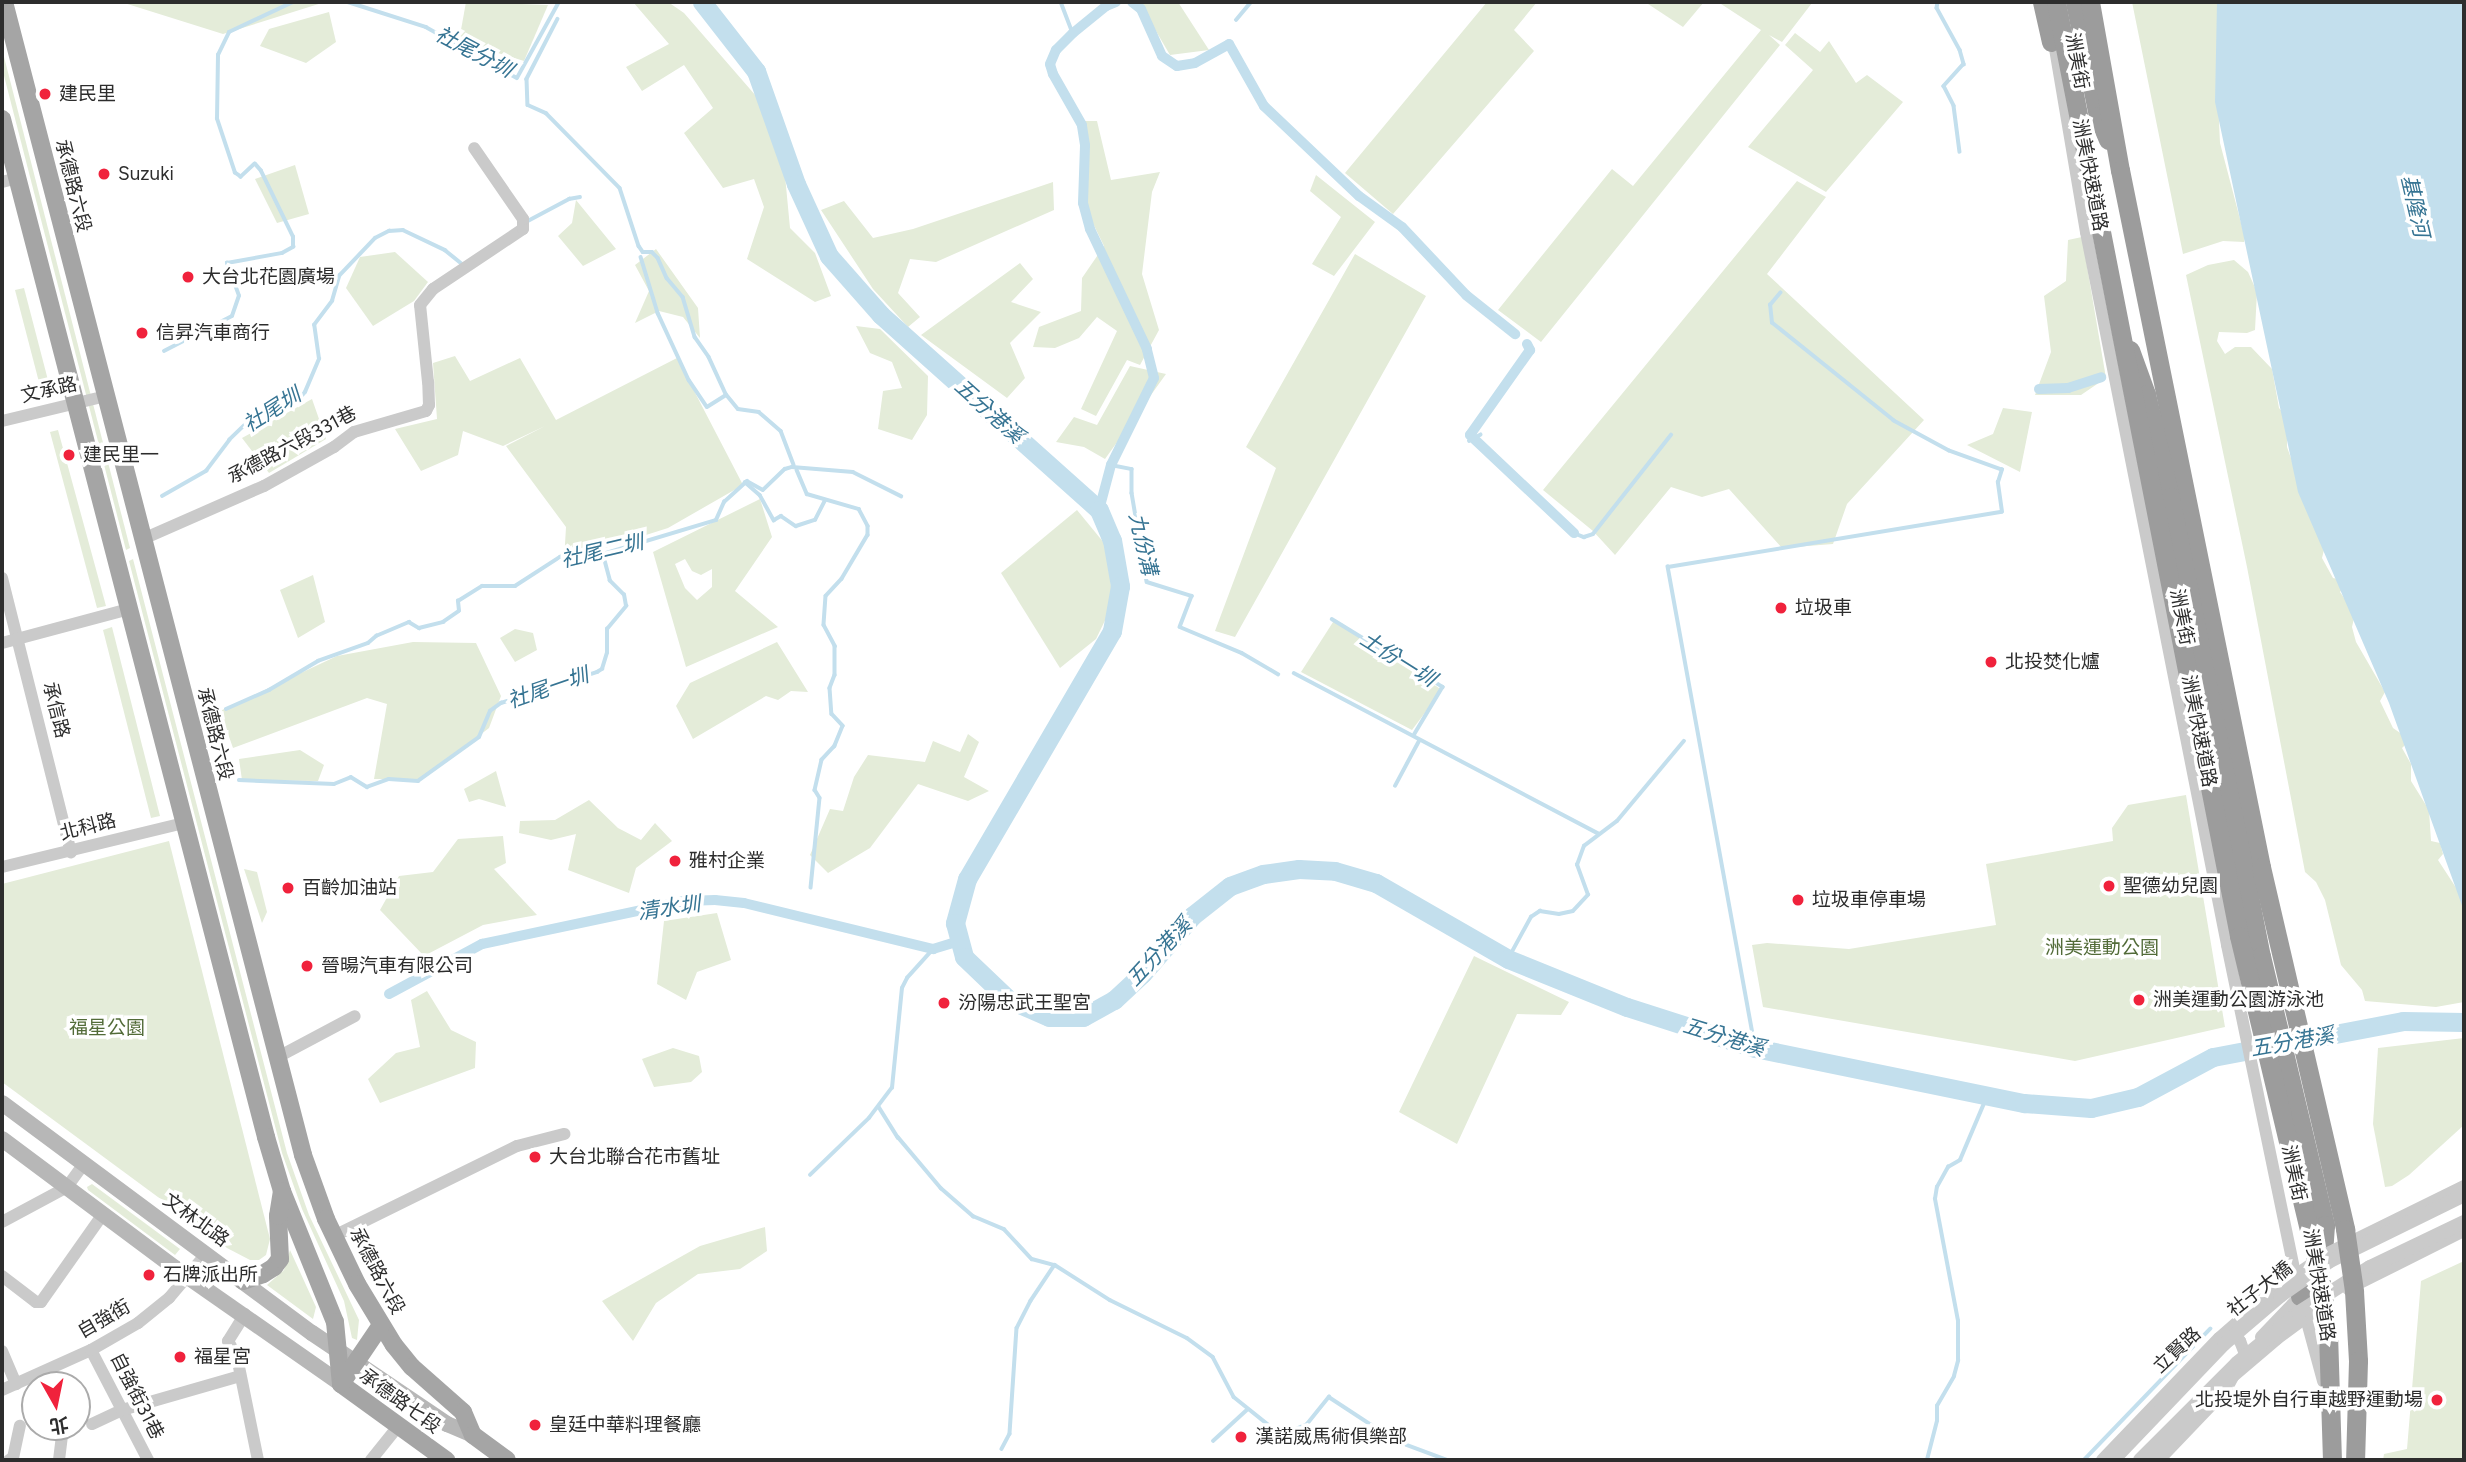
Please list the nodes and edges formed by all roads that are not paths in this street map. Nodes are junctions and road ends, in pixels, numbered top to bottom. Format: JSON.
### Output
{"nodes":[{"id":1,"x":4,"y":2,"type":"edge"},
{"id":2,"x":2045,"y":2,"type":"edge"},
{"id":3,"x":2056,"y":2,"type":"edge"},
{"id":4,"x":2076,"y":2,"type":"edge"},
{"id":5,"x":2090,"y":2,"type":"edge"},
{"id":6,"x":2,"y":120,"type":"edge"},
{"id":7,"x":474,"y":148,"type":"dead end"},
{"id":8,"x":2089,"y":168,"type":"junction"},
{"id":9,"x":2120,"y":170,"type":"junction"},
{"id":10,"x":9,"y":180,"type":"edge"},
{"id":11,"x":2117,"y":312,"type":"junction"},
{"id":12,"x":2156,"y":351,"type":"junction"},
{"id":13,"x":106,"y":396,"type":"junction"},
{"id":14,"x":76,"y":403,"type":"junction"},
{"id":15,"x":2,"y":421,"type":"edge"},
{"id":16,"x":2170,"y":496,"type":"junction"},
{"id":17,"x":143,"y":539,"type":"junction"},
{"id":18,"x":2,"y":578,"type":"edge"},
{"id":19,"x":129,"y":609,"type":"junction"},
{"id":20,"x":18,"y":639,"type":"junction"},
{"id":21,"x":2,"y":643,"type":"edge"},
{"id":22,"x":184,"y":822,"type":"junction"},
{"id":23,"x":71,"y":852,"type":"junction"},
{"id":24,"x":2,"y":867,"type":"edge"},
{"id":25,"x":355,"y":1016,"type":"dead end"},
{"id":26,"x":276,"y":1058,"type":"junction"},
{"id":27,"x":2,"y":1104,"type":"edge"},
{"id":28,"x":564,"y":1134,"type":"dead end"},
{"id":29,"x":2,"y":1139,"type":"edge"},
{"id":30,"x":84,"y":1164,"type":"junction"},
{"id":31,"x":2464,"y":1186,"type":"edge"},
{"id":32,"x":67,"y":1187,"type":"junction"},
{"id":33,"x":282,"y":1191,"type":"junction"},
{"id":34,"x":2464,"y":1195,"type":"edge"},
{"id":35,"x":103,"y":1214,"type":"junction"},
{"id":36,"x":2,"y":1222,"type":"edge"},
{"id":37,"x":2464,"y":1222,"type":"edge"},
{"id":38,"x":2464,"y":1231,"type":"edge"},
{"id":39,"x":334,"y":1236,"type":"junction"},
{"id":40,"x":206,"y":1254,"type":"junction"},
{"id":41,"x":2,"y":1276,"type":"edge"},
{"id":42,"x":189,"y":1276,"type":"junction"},
{"id":43,"x":243,"y":1281,"type":"junction"},
{"id":44,"x":2299,"y":1288,"type":"junction"},
{"id":45,"x":245,"y":1314,"type":"junction"},
{"id":46,"x":381,"y":1325,"type":"junction"},
{"id":47,"x":2228,"y":1331,"type":"junction"},
{"id":48,"x":91,"y":1350,"type":"junction"},
{"id":49,"x":339,"y":1350,"type":"junction"},
{"id":50,"x":2,"y":1351,"type":"edge"},
{"id":51,"x":2245,"y":1354,"type":"junction"},
{"id":52,"x":356,"y":1362,"type":"junction"},
{"id":53,"x":240,"y":1376,"type":"junction"},
{"id":54,"x":2323,"y":1382,"type":"junction"},
{"id":55,"x":16,"y":1384,"type":"junction"},
{"id":56,"x":341,"y":1384,"type":"junction"},
{"id":57,"x":2,"y":1390,"type":"edge"},
{"id":58,"x":122,"y":1410,"type":"junction"},
{"id":59,"x":92,"y":1424,"type":"dead end"},
{"id":60,"x":399,"y":1425,"type":"junction"},
{"id":61,"x":19,"y":1426,"type":"dead end"},
{"id":62,"x":473,"y":1436,"type":"junction"},
{"id":63,"x":61,"y":1441,"type":"edge"},
{"id":64,"x":9,"y":1460,"type":"edge"},
{"id":65,"x":59,"y":1460,"type":"edge"},
{"id":66,"x":148,"y":1460,"type":"edge"},
{"id":67,"x":258,"y":1460,"type":"edge"},
{"id":68,"x":371,"y":1460,"type":"edge"},
{"id":69,"x":446,"y":1460,"type":"edge"},
{"id":70,"x":507,"y":1460,"type":"edge"},
{"id":71,"x":2094,"y":1460,"type":"edge"},
{"id":72,"x":2102,"y":1460,"type":"edge"},
{"id":73,"x":2113,"y":1460,"type":"edge"},
{"id":74,"x":2140,"y":1460,"type":"edge"},
{"id":75,"x":2150,"y":1460,"type":"edge"},
{"id":76,"x":2159,"y":1460,"type":"edge"},
{"id":77,"x":2325,"y":1460,"type":"edge"},
{"id":78,"x":2332,"y":1460,"type":"edge"},
{"id":79,"x":2339,"y":1460,"type":"edge"},
{"id":80,"x":2355,"y":1460,"type":"edge"}],
"edges":[{"from":1,"to":13,"type":"main road","name":"承德路六段"},
{"from":2,"to":8,"type":"highway","bridge":true},
{"from":2,"to":44,"type":"street","name":"洲美街"},
{"from":3,"to":8,"type":"highway","name":"洲美快速道路","bridge":true},
{"from":4,"to":9,"type":"highway"},
{"from":5,"to":9,"type":"highway","name":"洲美快速道路"},
{"from":6,"to":10,"type":"main road"},
{"from":7,"to":17,"type":"street","name":"承德路六段331巷"},
{"from":8,"to":11,"type":"highway","name":"洲美快速道路","bridge":true},
{"from":9,"to":12,"type":"highway","name":"洲美快速道路"},
{"from":10,"to":14,"type":"main road"},
{"from":11,"to":16,"type":"highway","bridge":true},
{"from":11,"to":78,"type":"highway","name":"洲美快速道路","bridge":true},
{"from":12,"to":16,"type":"highway"},
{"from":12,"to":80,"type":"highway","name":"洲美快速道路","bridge":true},
{"from":13,"to":14,"type":"street","name":"文承路"},
{"from":13,"to":17,"type":"main road","name":"承德路六段"},
{"from":14,"to":15,"type":"street","name":"文承路"},
{"from":14,"to":19,"type":"main road"},
{"from":16,"to":44,"type":"highway"},
{"from":17,"to":26,"type":"main road","name":"承德路六段"},
{"from":18,"to":20,"type":"street","name":"承信路"},
{"from":19,"to":20,"type":"street"},
{"from":19,"to":22,"type":"main road"},
{"from":20,"to":21,"type":"street"},
{"from":20,"to":23,"type":"street","name":"承信路"},
{"from":22,"to":23,"type":"street","name":"北科路"},
{"from":22,"to":33,"type":"main road"},
{"from":23,"to":24,"type":"street","name":"北科路"},
{"from":25,"to":26,"type":"street"},
{"from":26,"to":39,"type":"main road","name":"承德路六段"},
{"from":27,"to":30,"type":"main road","name":"文林北路"},
{"from":28,"to":39,"type":"street"},
{"from":29,"to":32,"type":"main road"},
{"from":30,"to":32,"type":"street"},
{"from":30,"to":40,"type":"main road","name":"文林北路"},
{"from":31,"to":72,"type":"street","bridge":true},
{"from":32,"to":35,"type":"main road"},
{"from":32,"to":36,"type":"street"},
{"from":33,"to":43,"type":"main road"},
{"from":33,"to":49,"type":"main road","name":"承德路七段"},
{"from":34,"to":73,"type":"street","name":"社子大橋","bridge":true},
{"from":35,"to":41,"type":"street"},
{"from":35,"to":42,"type":"main road"},
{"from":37,"to":74,"type":"street","bridge":true},
{"from":38,"to":75,"type":"street","bridge":true},
{"from":39,"to":46,"type":"main road","name":"承德路六段"},
{"from":40,"to":42,"type":"street","name":"自強街"},
{"from":40,"to":43,"type":"main road","name":"文林北路"},
{"from":42,"to":45,"type":"main road"},
{"from":42,"to":48,"type":"street","name":"自強街"},
{"from":43,"to":49,"type":"main road","name":"文林北路"},
{"from":44,"to":47,"type":"street","name":"立賢路"},
{"from":44,"to":51,"type":"street"},
{"from":44,"to":54,"type":"street","name":"洲美街"},
{"from":45,"to":53,"type":"street"},
{"from":45,"to":56,"type":"main road"},
{"from":46,"to":52,"type":"main road"},
{"from":46,"to":62,"type":"main road","name":"承德路六段"},
{"from":47,"to":51,"type":"street"},
{"from":47,"to":71,"type":"street","name":"立賢路"},
{"from":48,"to":55,"type":"street","name":"自強街"},
{"from":48,"to":58,"type":"street","name":"自強街31巷"},
{"from":49,"to":52,"type":"main road","name":"文林北路"},
{"from":49,"to":56,"type":"main road","name":"承德路七段"},
{"from":50,"to":55,"type":"street"},
{"from":51,"to":76,"type":"street"},
{"from":52,"to":56,"type":"main road"},
{"from":52,"to":62,"type":"main road","name":"文林北路"},
{"from":53,"to":58,"type":"street"},
{"from":53,"to":67,"type":"street"},
{"from":54,"to":77,"type":"street"},
{"from":54,"to":79,"type":"street"},
{"from":55,"to":57,"type":"street","name":"自強街"},
{"from":56,"to":60,"type":"main road","name":"承德路七段"},
{"from":58,"to":59,"type":"street"},
{"from":58,"to":66,"type":"street","name":"自強街31巷"},
{"from":60,"to":68,"type":"street"},
{"from":60,"to":69,"type":"main road","name":"承德路七段"},
{"from":61,"to":64,"type":"street"},
{"from":62,"to":70,"type":"main road"},
{"from":63,"to":65,"type":"street"}]}
